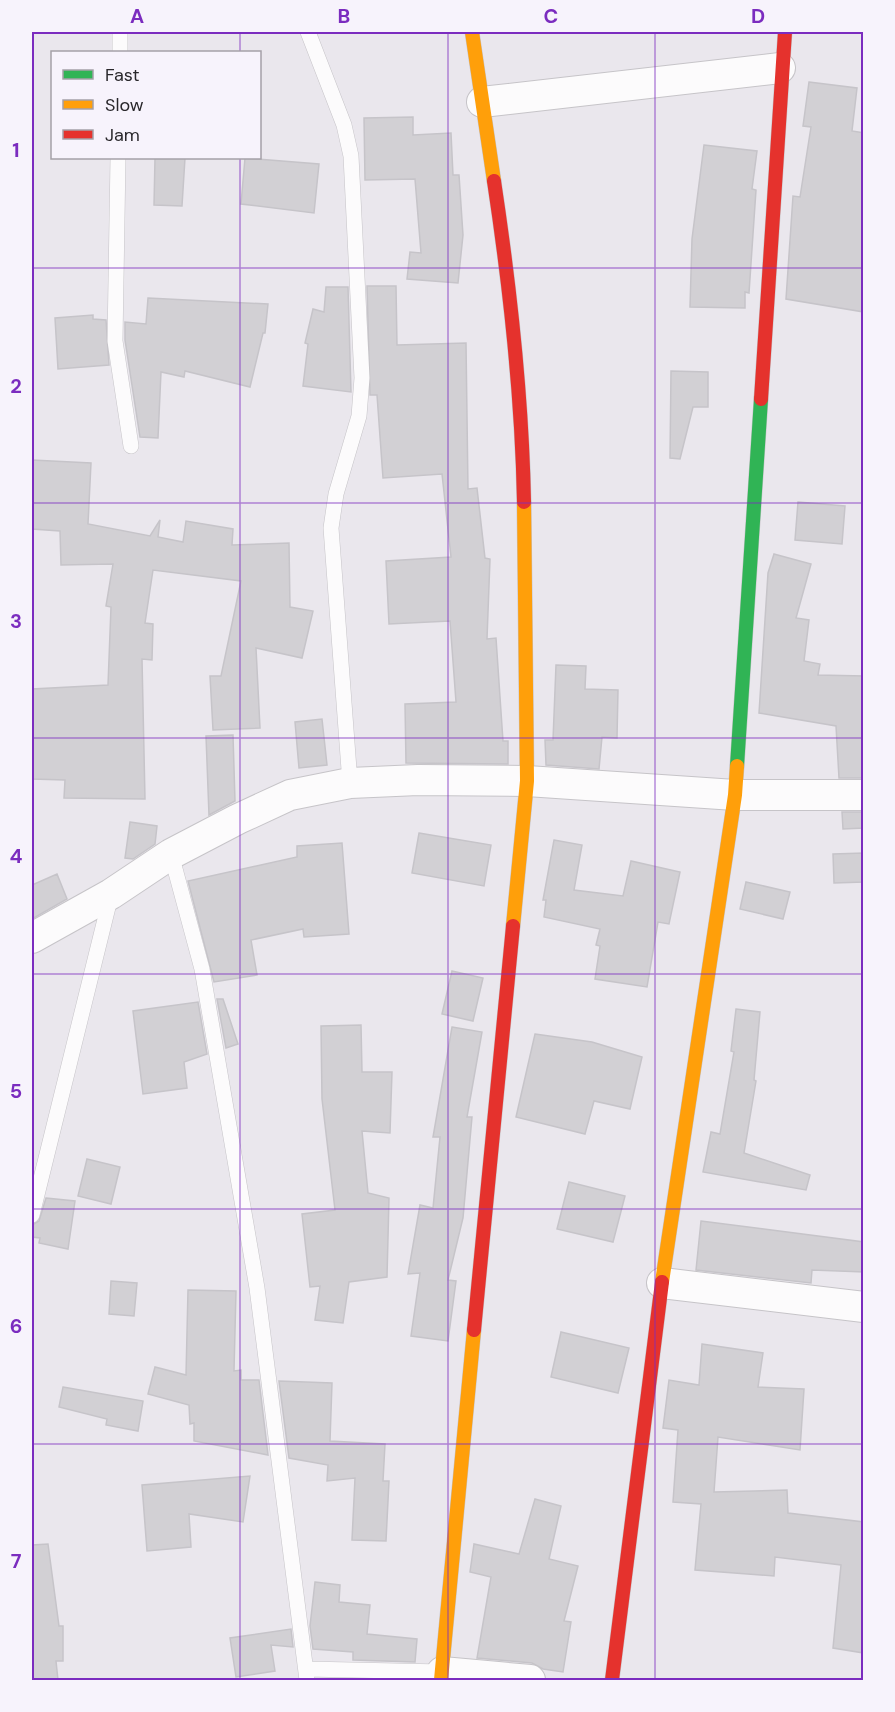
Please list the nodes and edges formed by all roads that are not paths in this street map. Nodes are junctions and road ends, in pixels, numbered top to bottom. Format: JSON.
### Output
{"nodes":[{"id":1,"x":120,"y":32,"type":"edge"},
{"id":2,"x":308,"y":32,"type":"edge"},
{"id":3,"x":472,"y":32,"type":"edge"},
{"id":4,"x":784,"y":32,"type":"edge"},
{"id":5,"x":120,"y":51,"type":"edge"},
{"id":6,"x":780,"y":68,"type":"junction"},
{"id":7,"x":482,"y":102,"type":"junction"},
{"id":8,"x":118,"y":159,"type":"edge"},
{"id":9,"x":130,"y":446,"type":"dead end"},
{"id":10,"x":526,"y":781,"type":"junction"},
{"id":11,"x":350,"y":783,"type":"junction"},
{"id":12,"x":735,"y":795,"type":"junction"},
{"id":13,"x":864,"y":795,"type":"edge"},
{"id":14,"x":171,"y":854,"type":"junction"},
{"id":15,"x":111,"y":894,"type":"junction"},
{"id":16,"x":32,"y":938,"type":"edge"},
{"id":17,"x":32,"y":1215,"type":"edge"},
{"id":18,"x":662,"y":1283,"type":"junction"},
{"id":19,"x":864,"y":1307,"type":"edge"},
{"id":20,"x":307,"y":1675,"type":"edge"},
{"id":21,"x":442,"y":1676,"type":"edge"},
{"id":22,"x":530,"y":1680,"type":"edge"},
{"id":23,"x":612,"y":1680,"type":"edge"}],
"edges":[{"from":1,"to":5,"type":"lane"},
{"from":2,"to":11,"type":"lane"},
{"from":3,"to":7,"type":"street"},
{"from":4,"to":6,"type":"street"},
{"from":6,"to":7,"type":"street"},
{"from":6,"to":12,"type":"street"},
{"from":7,"to":10,"type":"street"},
{"from":8,"to":9,"type":"lane"},
{"from":10,"to":11,"type":"street"},
{"from":10,"to":12,"type":"street"},
{"from":10,"to":21,"type":"street"},
{"from":11,"to":14,"type":"street"},
{"from":12,"to":13,"type":"street"},
{"from":12,"to":18,"type":"street"},
{"from":14,"to":15,"type":"street"},
{"from":14,"to":20,"type":"lane"},
{"from":15,"to":16,"type":"street"},
{"from":15,"to":17,"type":"lane"},
{"from":18,"to":19,"type":"street"},
{"from":18,"to":23,"type":"street"},
{"from":20,"to":21,"type":"lane"},
{"from":21,"to":22,"type":"street"}]}
